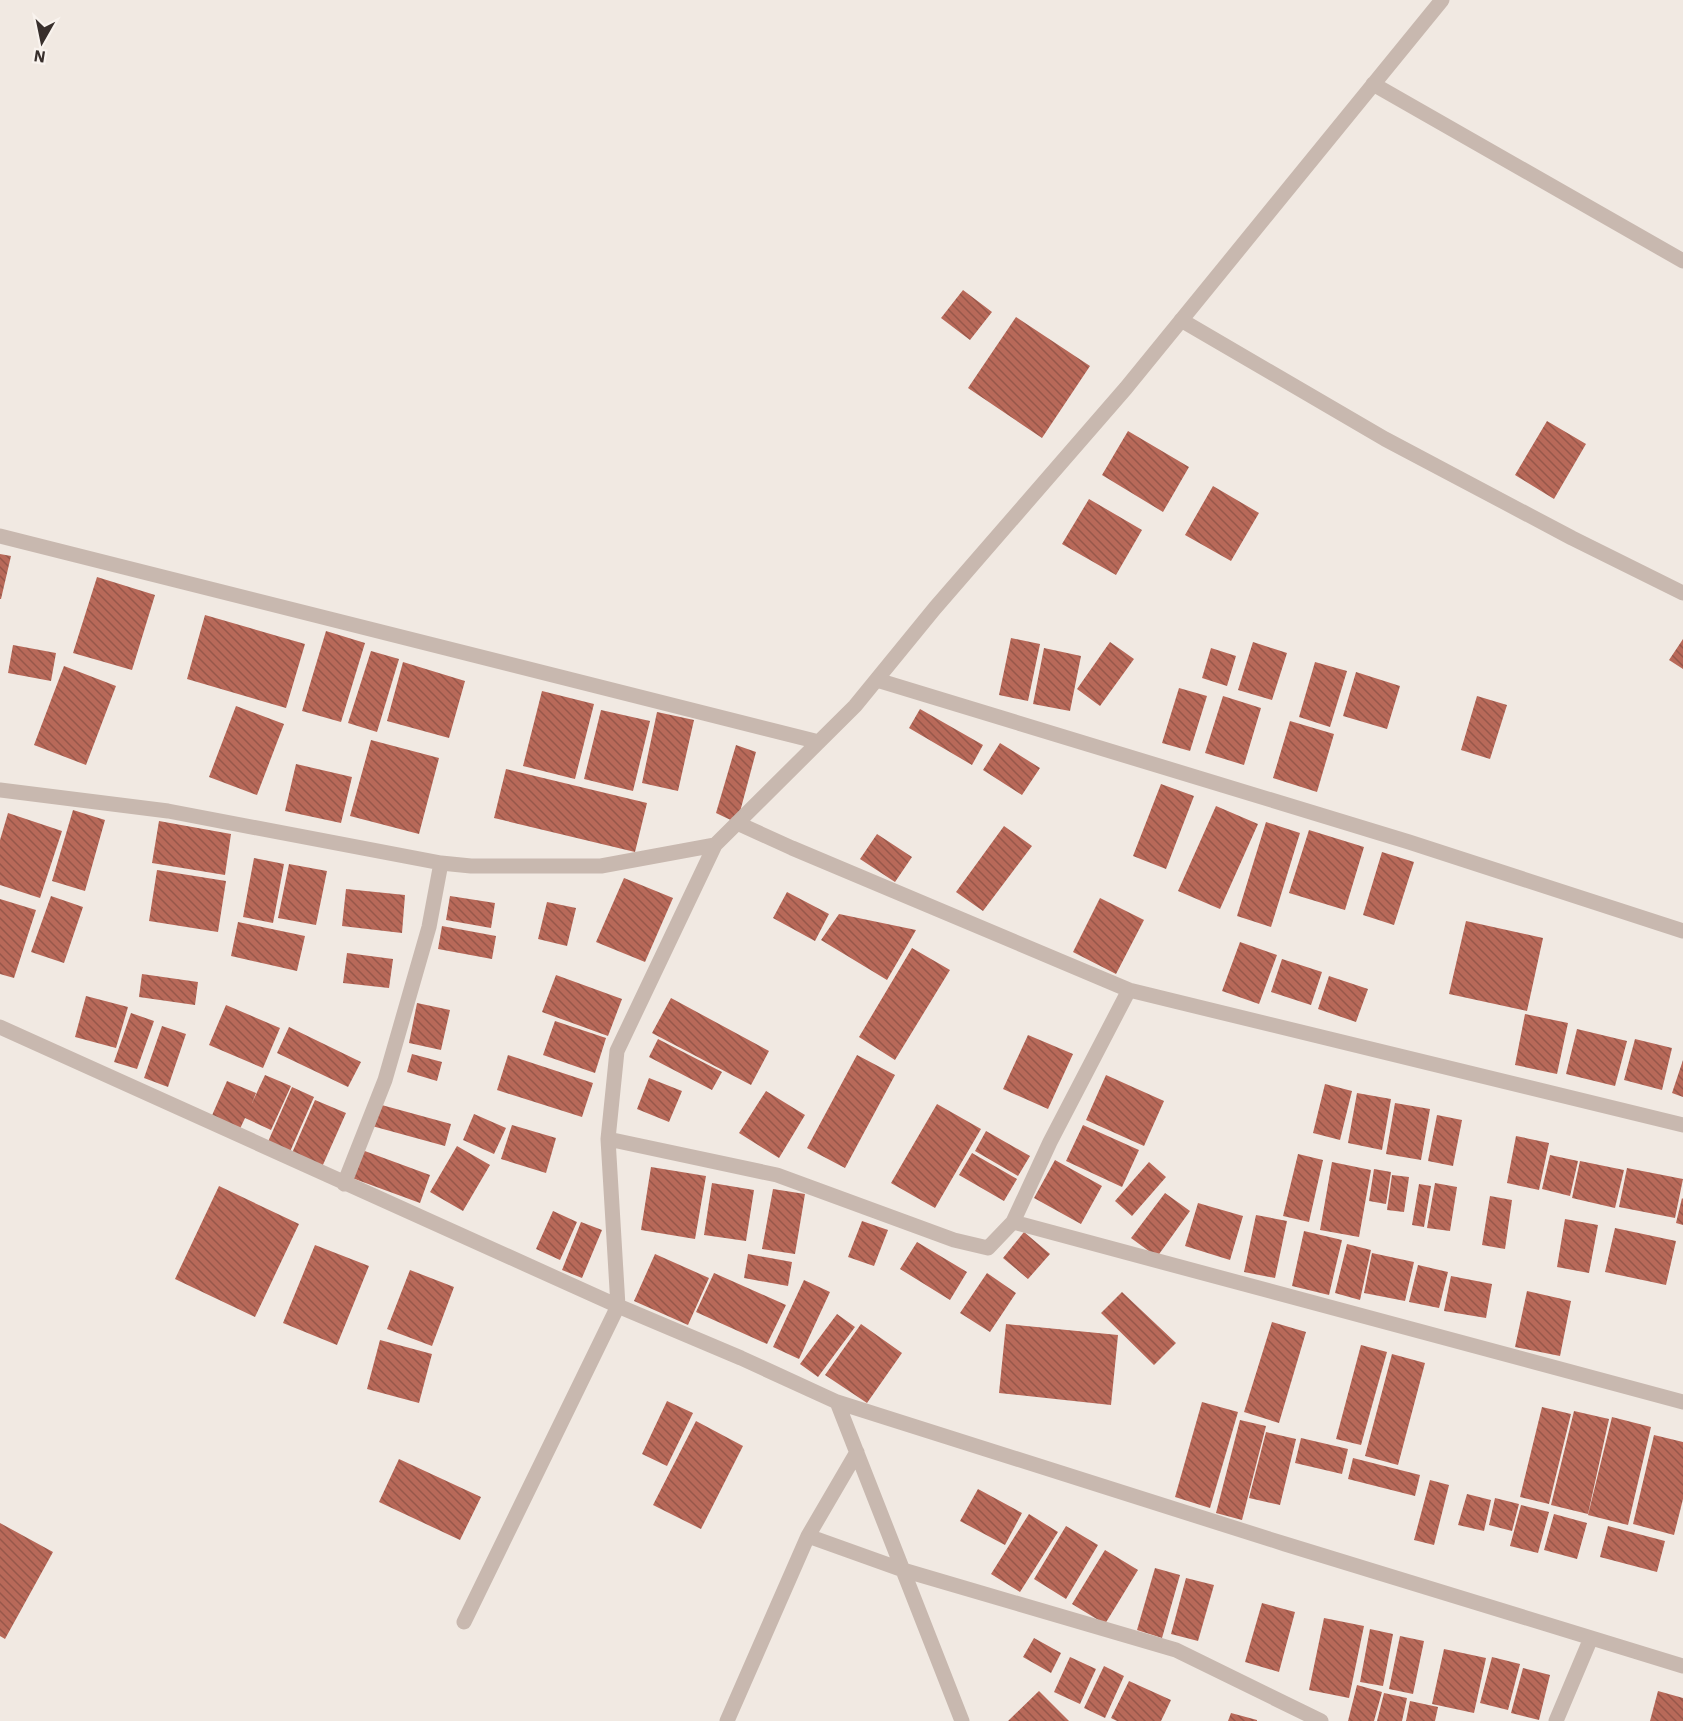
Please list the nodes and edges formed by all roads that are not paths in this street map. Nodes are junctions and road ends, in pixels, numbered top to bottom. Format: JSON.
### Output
{"nodes":[{"id":1,"x":1442,"y":0,"type":"edge"},
{"id":2,"x":1373,"y":84,"type":"junction"},
{"id":3,"x":1683,"y":261,"type":"edge"},
{"id":4,"x":1181,"y":320,"type":"junction"},
{"id":5,"x":0,"y":536,"type":"edge"},
{"id":6,"x":1683,"y":593,"type":"edge"},
{"id":7,"x":877,"y":680,"type":"junction"},
{"id":8,"x":819,"y":742,"type":"junction"},
{"id":9,"x":0,"y":790,"type":"edge"},
{"id":10,"x":737,"y":823,"type":"junction"},
{"id":11,"x":715,"y":845,"type":"junction"},
{"id":12,"x":441,"y":863,"type":"junction"},
{"id":13,"x":1683,"y":931,"type":"edge"},
{"id":14,"x":1129,"y":990,"type":"junction"},
{"id":15,"x":0,"y":1027,"type":"edge"},
{"id":16,"x":1683,"y":1125,"type":"edge"},
{"id":17,"x":608,"y":1139,"type":"junction"},
{"id":18,"x":344,"y":1184,"type":"junction"},
{"id":19,"x":1013,"y":1222,"type":"junction"},
{"id":20,"x":618,"y":1306,"type":"junction"},
{"id":21,"x":837,"y":1402,"type":"junction"},
{"id":22,"x":1683,"y":1402,"type":"edge"},
{"id":23,"x":857,"y":1452,"type":"junction"},
{"id":24,"x":808,"y":1536,"type":"junction"},
{"id":25,"x":903,"y":1570,"type":"junction"},
{"id":26,"x":464,"y":1622,"type":"dead end"},
{"id":27,"x":1591,"y":1638,"type":"junction"},
{"id":28,"x":1683,"y":1666,"type":"edge"},
{"id":29,"x":727,"y":1721,"type":"edge"},
{"id":30,"x":962,"y":1721,"type":"edge"},
{"id":31,"x":1322,"y":1721,"type":"edge"},
{"id":32,"x":1556,"y":1721,"type":"edge"}],
"edges":[{"from":1,"to":2,"type":"street"},
{"from":2,"to":3,"type":"street"},
{"from":2,"to":4,"type":"street"},
{"from":4,"to":6,"type":"street"},
{"from":4,"to":7,"type":"street"},
{"from":5,"to":8,"type":"street"},
{"from":7,"to":8,"type":"street"},
{"from":7,"to":13,"type":"street"},
{"from":8,"to":10,"type":"street"},
{"from":9,"to":12,"type":"street"},
{"from":10,"to":11,"type":"street"},
{"from":10,"to":14,"type":"street"},
{"from":11,"to":12,"type":"street"},
{"from":11,"to":17,"type":"street"},
{"from":12,"to":18,"type":"street"},
{"from":14,"to":16,"type":"street"},
{"from":14,"to":19,"type":"street"},
{"from":15,"to":18,"type":"street"},
{"from":17,"to":19,"type":"street"},
{"from":17,"to":20,"type":"street"},
{"from":18,"to":20,"type":"street"},
{"from":19,"to":22,"type":"street"},
{"from":20,"to":21,"type":"street"},
{"from":20,"to":26,"type":"street"},
{"from":21,"to":23,"type":"street"},
{"from":21,"to":27,"type":"street"},
{"from":23,"to":24,"type":"street"},
{"from":23,"to":25,"type":"street"},
{"from":24,"to":25,"type":"street"},
{"from":24,"to":29,"type":"street"},
{"from":25,"to":30,"type":"street"},
{"from":25,"to":31,"type":"street"},
{"from":27,"to":28,"type":"street"},
{"from":27,"to":32,"type":"street"}]}
